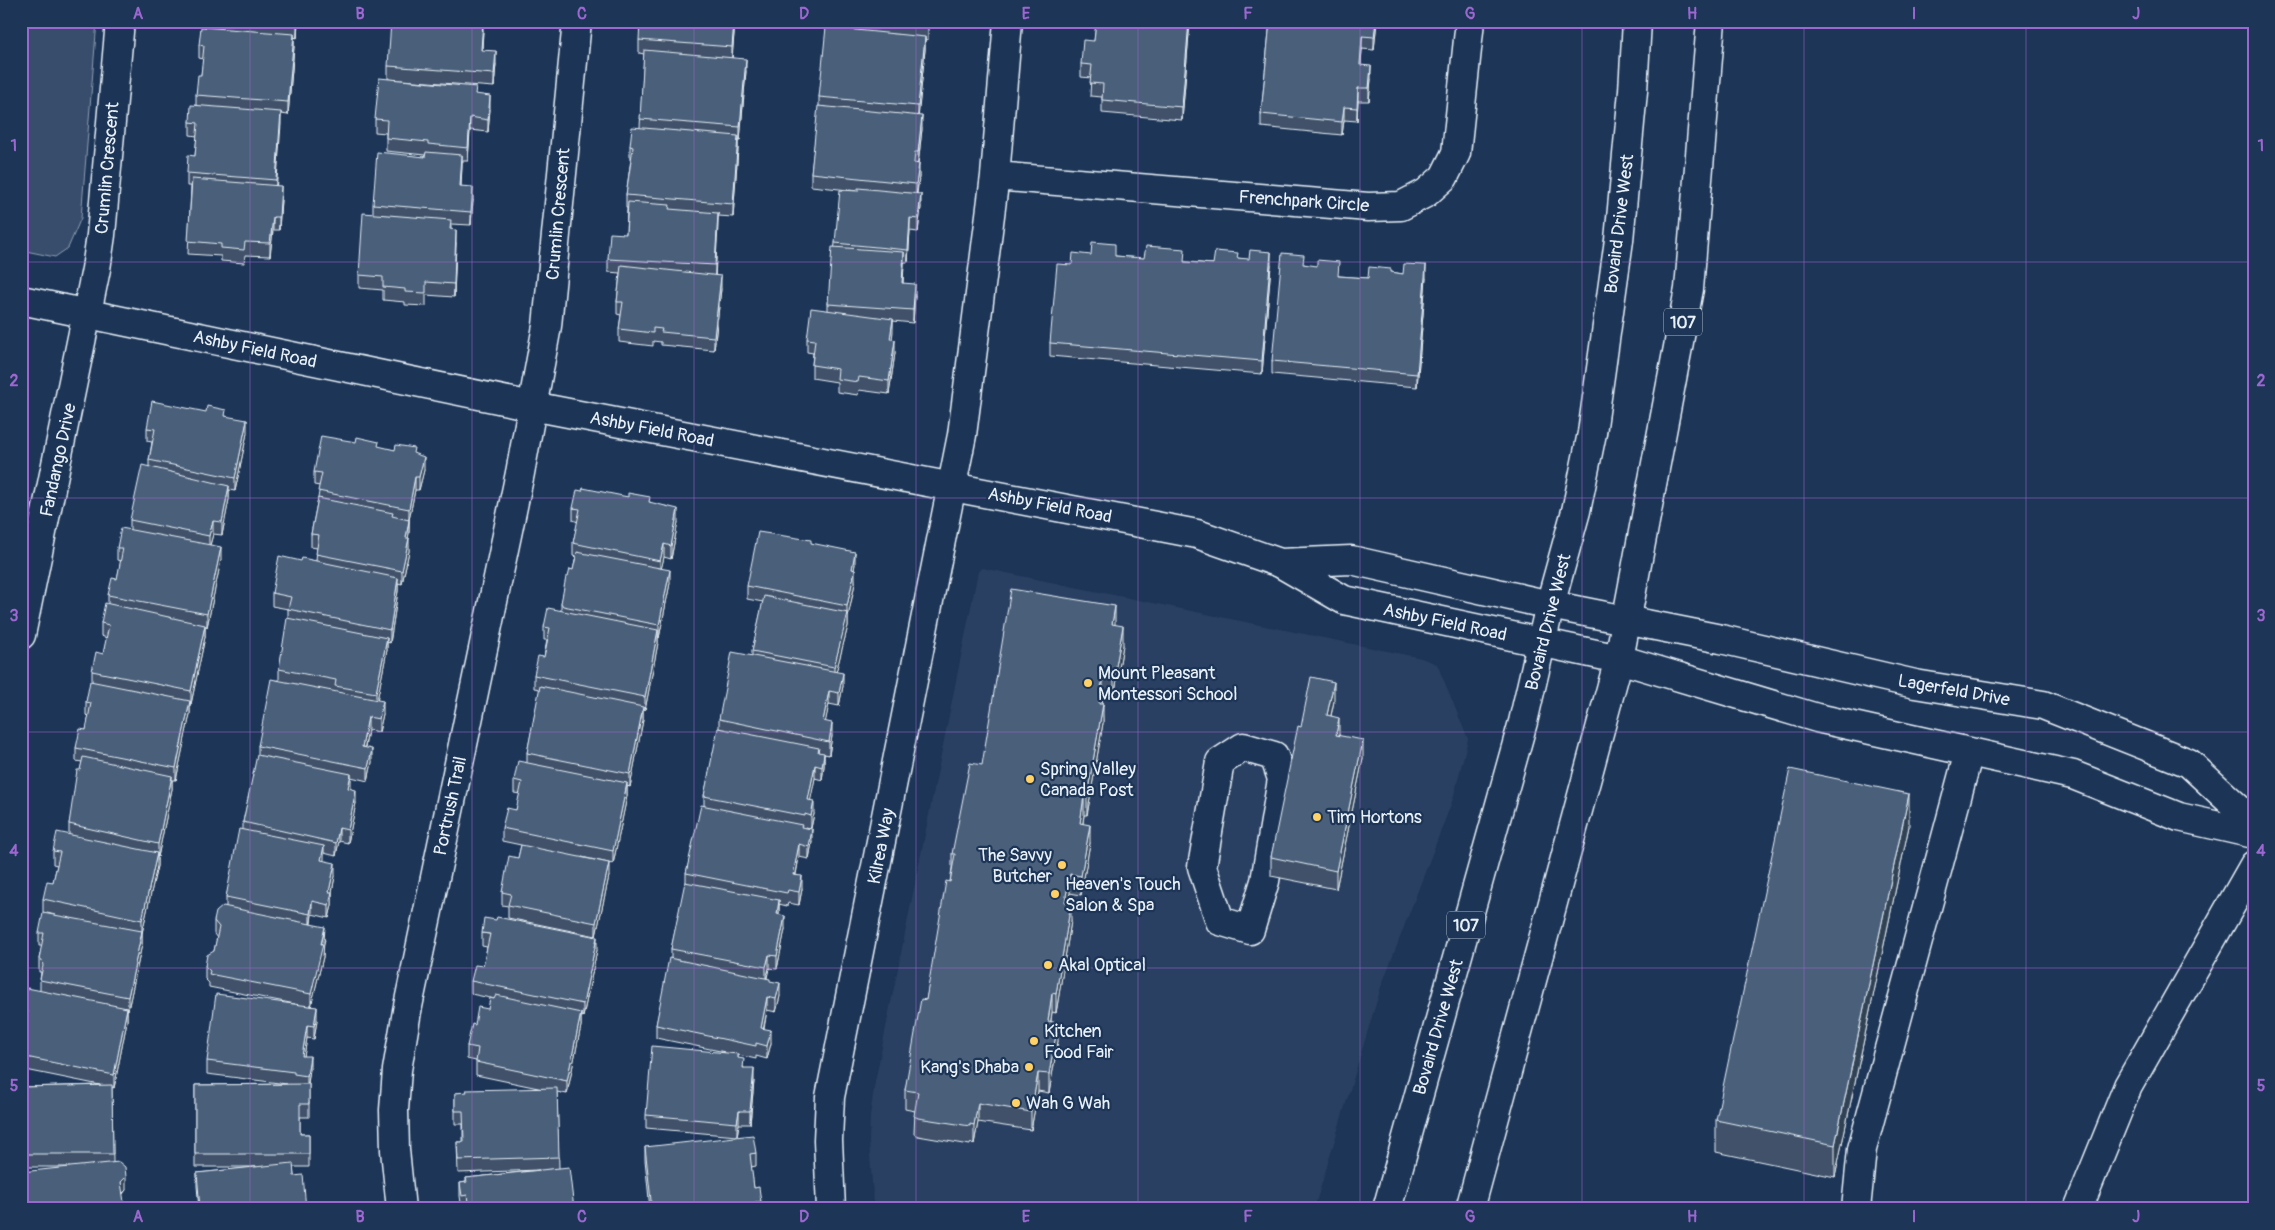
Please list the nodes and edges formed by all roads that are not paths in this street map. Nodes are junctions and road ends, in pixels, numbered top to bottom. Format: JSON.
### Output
{"nodes":[{"id":1,"x":120,"y":21,"type":"edge"},
{"id":2,"x":577,"y":21,"type":"edge"},
{"id":3,"x":1008,"y":21,"type":"edge"},
{"id":4,"x":1470,"y":21,"type":"edge"},
{"id":5,"x":1637,"y":21,"type":"edge"},
{"id":6,"x":1712,"y":21,"type":"edge"},
{"id":7,"x":995,"y":176,"type":"junction"},
{"id":8,"x":21,"y":300,"type":"edge"},
{"id":9,"x":88,"y":314,"type":"junction"},
{"id":10,"x":532,"y":406,"type":"junction"},
{"id":11,"x":954,"y":486,"type":"junction"},
{"id":12,"x":1280,"y":563,"type":"junction"},
{"id":13,"x":1550,"y":605,"type":"junction"},
{"id":14,"x":1627,"y":619,"type":"junction"},
{"id":15,"x":21,"y":635,"type":"edge"},
{"id":16,"x":1543,"y":642,"type":"junction"},
{"id":17,"x":1619,"y":659,"type":"junction"},
{"id":18,"x":1969,"y":752,"type":"junction"},
{"id":19,"x":2254,"y":823,"type":"edge"},
{"id":20,"x":2254,"y":834,"type":"edge"},
{"id":21,"x":2254,"y":865,"type":"edge"},
{"id":22,"x":1250,"y":930,"type":"joint"},
{"id":23,"x":401,"y":1209,"type":"edge"},
{"id":24,"x":831,"y":1209,"type":"edge"},
{"id":25,"x":1387,"y":1209,"type":"edge"},
{"id":26,"x":1470,"y":1209,"type":"edge"},
{"id":27,"x":1856,"y":1209,"type":"edge"},
{"id":28,"x":2078,"y":1209,"type":"edge"}],
"edges":[{"from":1,"to":9,"type":"street","name":"Crumlin Crescent"},
{"from":2,"to":10,"type":"street","name":"Crumlin Crescent"},
{"from":3,"to":7,"type":"street"},
{"from":4,"to":7,"type":"street","name":"Frenchpark Circle"},
{"from":5,"to":13,"type":"street","name":"Bovaird Drive West","number":"107"},
{"from":6,"to":14,"type":"street","number":"107"},
{"from":7,"to":11,"type":"street"},
{"from":8,"to":9,"type":"street","name":"Ashby Field Road"},
{"from":9,"to":10,"type":"street","name":"Ashby Field Road"},
{"from":9,"to":15,"type":"street","name":"Fandango Drive"},
{"from":10,"to":11,"type":"street","name":"Ashby Field Road"},
{"from":10,"to":23,"type":"street","name":"Portrush Trail"},
{"from":11,"to":12,"type":"street","name":"Ashby Field Road"},
{"from":11,"to":24,"type":"street","name":"Kilrea Way"},
{"from":12,"to":13,"type":"street","name":"Ashby Field Road"},
{"from":12,"to":16,"type":"street","name":"Ashby Field Road"},
{"from":13,"to":14,"type":"street","name":"Ashby Field Road"},
{"from":13,"to":16,"type":"street","name":"Bovaird Drive West","number":"107"},
{"from":14,"to":17,"type":"street","number":"107"},
{"from":14,"to":19,"type":"street","name":"Lagerfeld Drive"},
{"from":16,"to":17,"type":"street","name":"Ashby Field Road"},
{"from":16,"to":25,"type":"street","name":"Bovaird Drive West","number":"107"},
{"from":17,"to":18,"type":"street"},
{"from":17,"to":26,"type":"street","number":"107"},
{"from":18,"to":20,"type":"street"},
{"from":18,"to":27,"type":"street"},
{"from":21,"to":28,"type":"street"},
{"from":22,"to":22,"type":"street"}]}
